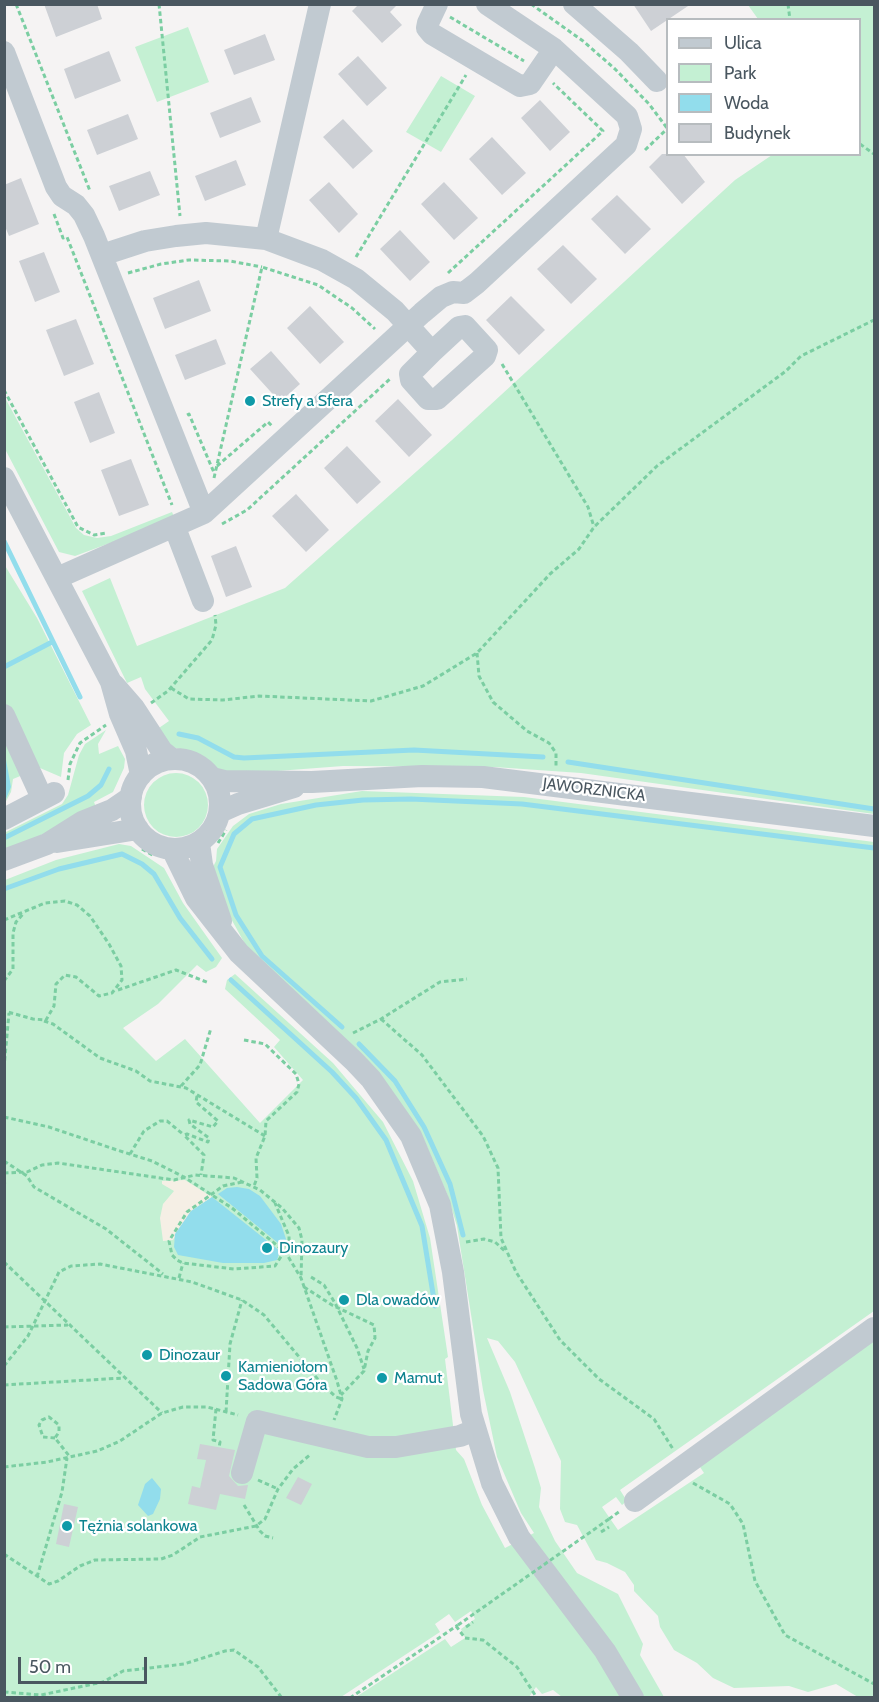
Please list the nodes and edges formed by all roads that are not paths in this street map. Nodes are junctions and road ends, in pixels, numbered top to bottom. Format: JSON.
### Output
{"nodes":[{"id":1,"x":320,"y":4,"type":"edge"},
{"id":2,"x":487,"y":4,"type":"edge"},
{"id":3,"x":574,"y":4,"type":"edge"},
{"id":4,"x":436,"y":7,"type":"edge"},
{"id":5,"x":554,"y":49,"type":"junction"},
{"id":6,"x":4,"y":52,"type":"edge"},
{"id":7,"x":657,"y":81,"type":"dead end"},
{"id":8,"x":266,"y":239,"type":"junction"},
{"id":9,"x":102,"y":255,"type":"junction"},
{"id":10,"x":403,"y":321,"type":"junction"},
{"id":11,"x":432,"y":352,"type":"junction"},
{"id":12,"x":4,"y":478,"type":"edge"},
{"id":13,"x":205,"y":513,"type":"junction"},
{"id":14,"x":175,"y":528,"type":"junction"},
{"id":15,"x":57,"y":578,"type":"junction"},
{"id":16,"x":210,"y":607,"type":"road end"},
{"id":17,"x":111,"y":682,"type":"junction"},
{"id":18,"x":4,"y":716,"type":"edge"},
{"id":19,"x":172,"y":759,"type":"junction"},
{"id":20,"x":141,"y":775,"type":"junction"},
{"id":21,"x":212,"y":778,"type":"junction"},
{"id":22,"x":312,"y":782,"type":"junction"},
{"id":23,"x":131,"y":797,"type":"junction"},
{"id":24,"x":225,"y":818,"type":"junction"},
{"id":25,"x":4,"y":819,"type":"edge"},
{"id":26,"x":874,"y":826,"type":"edge"},
{"id":27,"x":137,"y":837,"type":"junction"},
{"id":28,"x":47,"y":844,"type":"junction"},
{"id":29,"x":206,"y":847,"type":"junction"},
{"id":30,"x":165,"y":854,"type":"junction"},
{"id":31,"x":4,"y":860,"type":"edge"},
{"id":32,"x":225,"y":934,"type":"junction"},
{"id":33,"x":874,"y":1328,"type":"edge"},
{"id":34,"x":475,"y":1430,"type":"junction"},
{"id":35,"x":242,"y":1473,"type":"dead end"},
{"id":36,"x":635,"y":1501,"type":"dead end"},
{"id":37,"x":633,"y":1698,"type":"edge"}],
"edges":[{"from":1,"to":8,"type":"street"},
{"from":2,"to":5,"type":"street"},
{"from":3,"to":7,"type":"street"},
{"from":4,"to":5,"type":"street"},
{"from":5,"to":10,"type":"street"},
{"from":6,"to":9,"type":"street"},
{"from":8,"to":9,"type":"street"},
{"from":8,"to":10,"type":"street"},
{"from":9,"to":13,"type":"street"},
{"from":10,"to":11,"type":"street"},
{"from":10,"to":13,"type":"street"},
{"from":11,"to":11,"type":"street"},
{"from":12,"to":15,"type":"street"},
{"from":13,"to":14,"type":"street"},
{"from":14,"to":15,"type":"street"},
{"from":14,"to":16,"type":"street"},
{"from":15,"to":17,"type":"street"},
{"from":17,"to":19,"type":"street"},
{"from":17,"to":20,"type":"street"},
{"from":18,"to":25,"type":"street"},
{"from":19,"to":20,"type":"street"},
{"from":19,"to":21,"type":"street"},
{"from":20,"to":23,"type":"street"},
{"from":21,"to":22,"type":"street","name":"JAWORZNICKA"},
{"from":21,"to":24,"type":"street"},
{"from":22,"to":24,"type":"street","name":"JAWORZNICKA"},
{"from":22,"to":26,"type":"street","name":"JAWORZNICKA"},
{"from":23,"to":27,"type":"street"},
{"from":23,"to":28,"type":"street"},
{"from":24,"to":29,"type":"street"},
{"from":27,"to":28,"type":"street"},
{"from":27,"to":30,"type":"street"},
{"from":28,"to":31,"type":"street"},
{"from":29,"to":30,"type":"street"},
{"from":29,"to":32,"type":"street"},
{"from":30,"to":32,"type":"street"},
{"from":32,"to":34,"type":"street"},
{"from":33,"to":36,"type":"street"},
{"from":34,"to":35,"type":"street"},
{"from":34,"to":37,"type":"street"}]}
